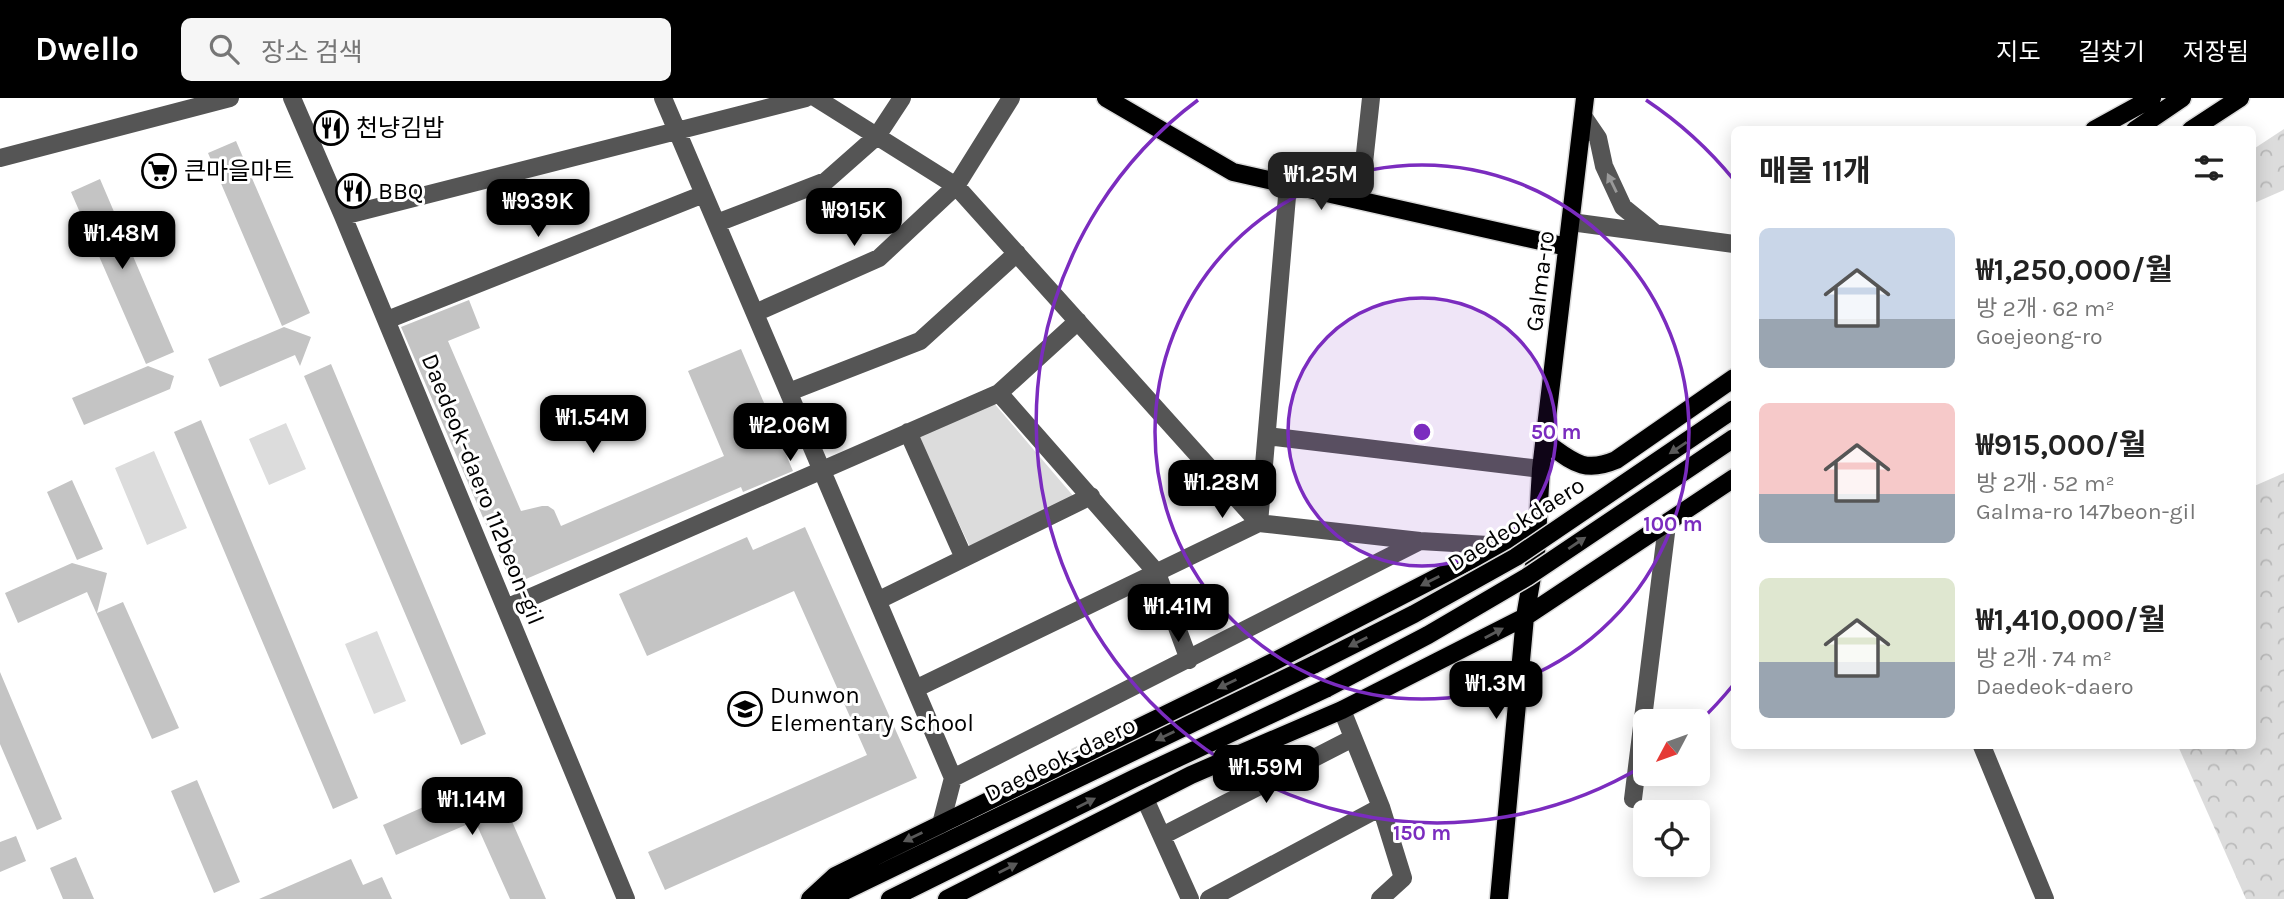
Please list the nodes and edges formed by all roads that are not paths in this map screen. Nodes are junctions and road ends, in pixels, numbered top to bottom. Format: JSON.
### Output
{"nodes":[{"id":1,"x":230,"y":98,"type":"edge"},
{"id":2,"x":292,"y":98,"type":"edge"},
{"id":3,"x":663,"y":98,"type":"edge"},
{"id":4,"x":806,"y":98,"type":"edge"},
{"id":5,"x":816,"y":98,"type":"edge"},
{"id":6,"x":901,"y":98,"type":"edge"},
{"id":7,"x":1011,"y":98,"type":"edge"},
{"id":8,"x":1107,"y":98,"type":"edge"},
{"id":9,"x":1371,"y":98,"type":"edge"},
{"id":10,"x":2152,"y":98,"type":"edge"},
{"id":11,"x":2182,"y":98,"type":"edge"},
{"id":12,"x":2240,"y":98,"type":"edge"},
{"id":13,"x":1584,"y":107,"type":"edge"},
{"id":14,"x":2214,"y":122,"type":"edge"},
{"id":15,"x":2101,"y":126,"type":"edge"},
{"id":16,"x":2141,"y":126,"type":"edge"},
{"id":17,"x":677,"y":131,"type":"junction"},
{"id":18,"x":877,"y":136,"type":"junction"},
{"id":19,"x":0,"y":158,"type":"edge"},
{"id":20,"x":1288,"y":185,"type":"junction"},
{"id":21,"x":956,"y":186,"type":"junction"},
{"id":22,"x":704,"y":194,"type":"junction"},
{"id":23,"x":1360,"y":200,"type":"junction"},
{"id":24,"x":343,"y":216,"type":"junction"},
{"id":25,"x":1572,"y":222,"type":"junction"},
{"id":26,"x":717,"y":223,"type":"junction"},
{"id":27,"x":1655,"y":233,"type":"junction"},
{"id":28,"x":1731,"y":244,"type":"edge"},
{"id":29,"x":1567,"y":247,"type":"junction"},
{"id":30,"x":1017,"y":253,"type":"junction"},
{"id":31,"x":755,"y":313,"type":"junction"},
{"id":32,"x":387,"y":320,"type":"junction"},
{"id":33,"x":1078,"y":321,"type":"junction"},
{"id":34,"x":1731,"y":380,"type":"edge"},
{"id":35,"x":789,"y":392,"type":"junction"},
{"id":36,"x":999,"y":393,"type":"junction"},
{"id":37,"x":1731,"y":412,"type":"edge"},
{"id":38,"x":908,"y":432,"type":"junction"},
{"id":39,"x":1267,"y":436,"type":"junction"},
{"id":40,"x":1731,"y":440,"type":"edge"},
{"id":41,"x":1545,"y":442,"type":"junction"},
{"id":42,"x":1541,"y":469,"type":"junction"},
{"id":43,"x":822,"y":470,"type":"junction"},
{"id":44,"x":1731,"y":480,"type":"edge"},
{"id":45,"x":1091,"y":496,"type":"junction"},
{"id":46,"x":1259,"y":523,"type":"junction"},
{"id":47,"x":1667,"y":525,"type":"junction"},
{"id":48,"x":1537,"y":533,"type":"junction"},
{"id":49,"x":1420,"y":541,"type":"junction"},
{"id":50,"x":1488,"y":545,"type":"dead end"},
{"id":51,"x":964,"y":558,"type":"junction"},
{"id":52,"x":1157,"y":573,"type":"junction"},
{"id":53,"x":879,"y":600,"type":"junction"},
{"id":54,"x":506,"y":608,"type":"junction"},
{"id":55,"x":1525,"y":617,"type":"junction"},
{"id":56,"x":1189,"y":660,"type":"junction"},
{"id":57,"x":1315,"y":664,"type":"joint"},
{"id":58,"x":1327,"y":688,"type":"joint"},
{"id":59,"x":915,"y":689,"type":"junction"},
{"id":60,"x":1342,"y":709,"type":"junction"},
{"id":61,"x":1353,"y":738,"type":"junction"},
{"id":62,"x":1983,"y":749,"type":"edge"},
{"id":63,"x":953,"y":778,"type":"junction"},
{"id":64,"x":1145,"y":799,"type":"junction"},
{"id":65,"x":1633,"y":799,"type":"dead end"},
{"id":66,"x":1381,"y":807,"type":"junction"},
{"id":67,"x":941,"y":824,"type":"junction"},
{"id":68,"x":1161,"y":836,"type":"junction"},
{"id":69,"x":1003,"y":844,"type":"junction"},
{"id":70,"x":950,"y":898,"type":"edge"},
{"id":71,"x":626,"y":899,"type":"edge"},
{"id":72,"x":810,"y":899,"type":"edge"},
{"id":73,"x":828,"y":899,"type":"edge"},
{"id":74,"x":890,"y":899,"type":"edge"},
{"id":75,"x":1190,"y":899,"type":"edge"},
{"id":76,"x":1209,"y":899,"type":"edge"},
{"id":77,"x":1380,"y":899,"type":"edge"},
{"id":78,"x":1499,"y":899,"type":"edge"},
{"id":79,"x":2045,"y":899,"type":"edge"}],
"edges":[{"from":1,"to":19,"type":"street"},
{"from":2,"to":24,"type":"street","name":"Daedeok-daero 112beon-gil"},
{"from":3,"to":17,"type":"street"},
{"from":4,"to":17,"type":"street"},
{"from":5,"to":18,"type":"street"},
{"from":6,"to":18,"type":"street"},
{"from":7,"to":21,"type":"street"},
{"from":8,"to":20,"type":"main road"},
{"from":9,"to":23,"type":"street"},
{"from":10,"to":15,"type":"main road"},
{"from":11,"to":16,"type":"main road"},
{"from":12,"to":14,"type":"main road"},
{"from":13,"to":25,"type":"main road","name":"Galma-ro"},
{"from":27,"to":13,"type":"street","one_way":true},
{"from":17,"to":22,"type":"street"},
{"from":17,"to":24,"type":"street"},
{"from":18,"to":21,"type":"street"},
{"from":18,"to":26,"type":"street"},
{"from":20,"to":23,"type":"main road"},
{"from":20,"to":39,"type":"street"},
{"from":21,"to":30,"type":"street"},
{"from":21,"to":31,"type":"street"},
{"from":22,"to":26,"type":"street"},
{"from":22,"to":32,"type":"street"},
{"from":23,"to":29,"type":"main road"},
{"from":24,"to":32,"type":"street","name":"Daedeok-daero 112beon-gil"},
{"from":25,"to":27,"type":"street"},
{"from":25,"to":29,"type":"main road","name":"Galma-ro"},
{"from":26,"to":31,"type":"street"},
{"from":27,"to":28,"type":"street"},
{"from":29,"to":41,"type":"main road","name":"Galma-ro"},
{"from":30,"to":33,"type":"street"},
{"from":30,"to":35,"type":"street"},
{"from":31,"to":35,"type":"street"},
{"from":32,"to":54,"type":"street","name":"Daedeok-daero 112beon-gil"},
{"from":33,"to":36,"type":"street"},
{"from":33,"to":46,"type":"street"},
{"from":34,"to":41,"type":"main road"},
{"from":35,"to":43,"type":"street"},
{"from":36,"to":38,"type":"street"},
{"from":36,"to":45,"type":"street"},
{"from":37,"to":57,"type":"main road","name":"Daedeokdaero","one_way":true,"bridge":true},
{"from":38,"to":43,"type":"street"},
{"from":38,"to":51,"type":"street"},
{"from":39,"to":42,"type":"street"},
{"from":39,"to":46,"type":"street"},
{"from":58,"to":40,"type":"main road","name":"Daedeokdaero","one_way":true,"bridge":true},
{"from":41,"to":42,"type":"main road","name":"Galma-ro"},
{"from":42,"to":48,"type":"main road","name":"Galma-ro"},
{"from":43,"to":53,"type":"street"},
{"from":43,"to":54,"type":"street"},
{"from":44,"to":47,"type":"main road"},
{"from":45,"to":51,"type":"street"},
{"from":45,"to":52,"type":"street"},
{"from":46,"to":49,"type":"street"},
{"from":46,"to":52,"type":"street"},
{"from":47,"to":55,"type":"main road"},
{"from":47,"to":65,"type":"street"},
{"from":48,"to":55,"type":"main road","name":"Galma-ro"},
{"from":48,"to":67,"type":"main road","one_way":true},
{"from":49,"to":50,"type":"street"},
{"from":49,"to":56,"type":"street"},
{"from":51,"to":53,"type":"street"},
{"from":52,"to":56,"type":"street"},
{"from":52,"to":59,"type":"street"},
{"from":53,"to":59,"type":"street"},
{"from":54,"to":71,"type":"street","name":"Daedeok-daero 112beon-gil"},
{"from":60,"to":55,"type":"main road","one_way":true},
{"from":55,"to":78,"type":"main road","name":"Galma-ro"},
{"from":56,"to":63,"type":"street"},
{"from":57,"to":73,"type":"main road","name":"Daedeok-daero","one_way":true},
{"from":69,"to":58,"type":"main road","name":"Daedeok-daero","one_way":true},
{"from":59,"to":63,"type":"street"},
{"from":60,"to":61,"type":"street"},
{"from":60,"to":64,"type":"main road"},
{"from":61,"to":66,"type":"street"},
{"from":61,"to":68,"type":"street"},
{"from":62,"to":79,"type":"street"},
{"from":63,"to":67,"type":"street"},
{"from":64,"to":68,"type":"street"},
{"from":70,"to":64,"type":"main road","one_way":true},
{"from":66,"to":76,"type":"street"},
{"from":66,"to":77,"type":"street"},
{"from":67,"to":72,"type":"main road","one_way":true},
{"from":68,"to":75,"type":"street"},
{"from":69,"to":70,"type":"main road"},
{"from":69,"to":74,"type":"main road","name":"Daedeok-daero"}]}
